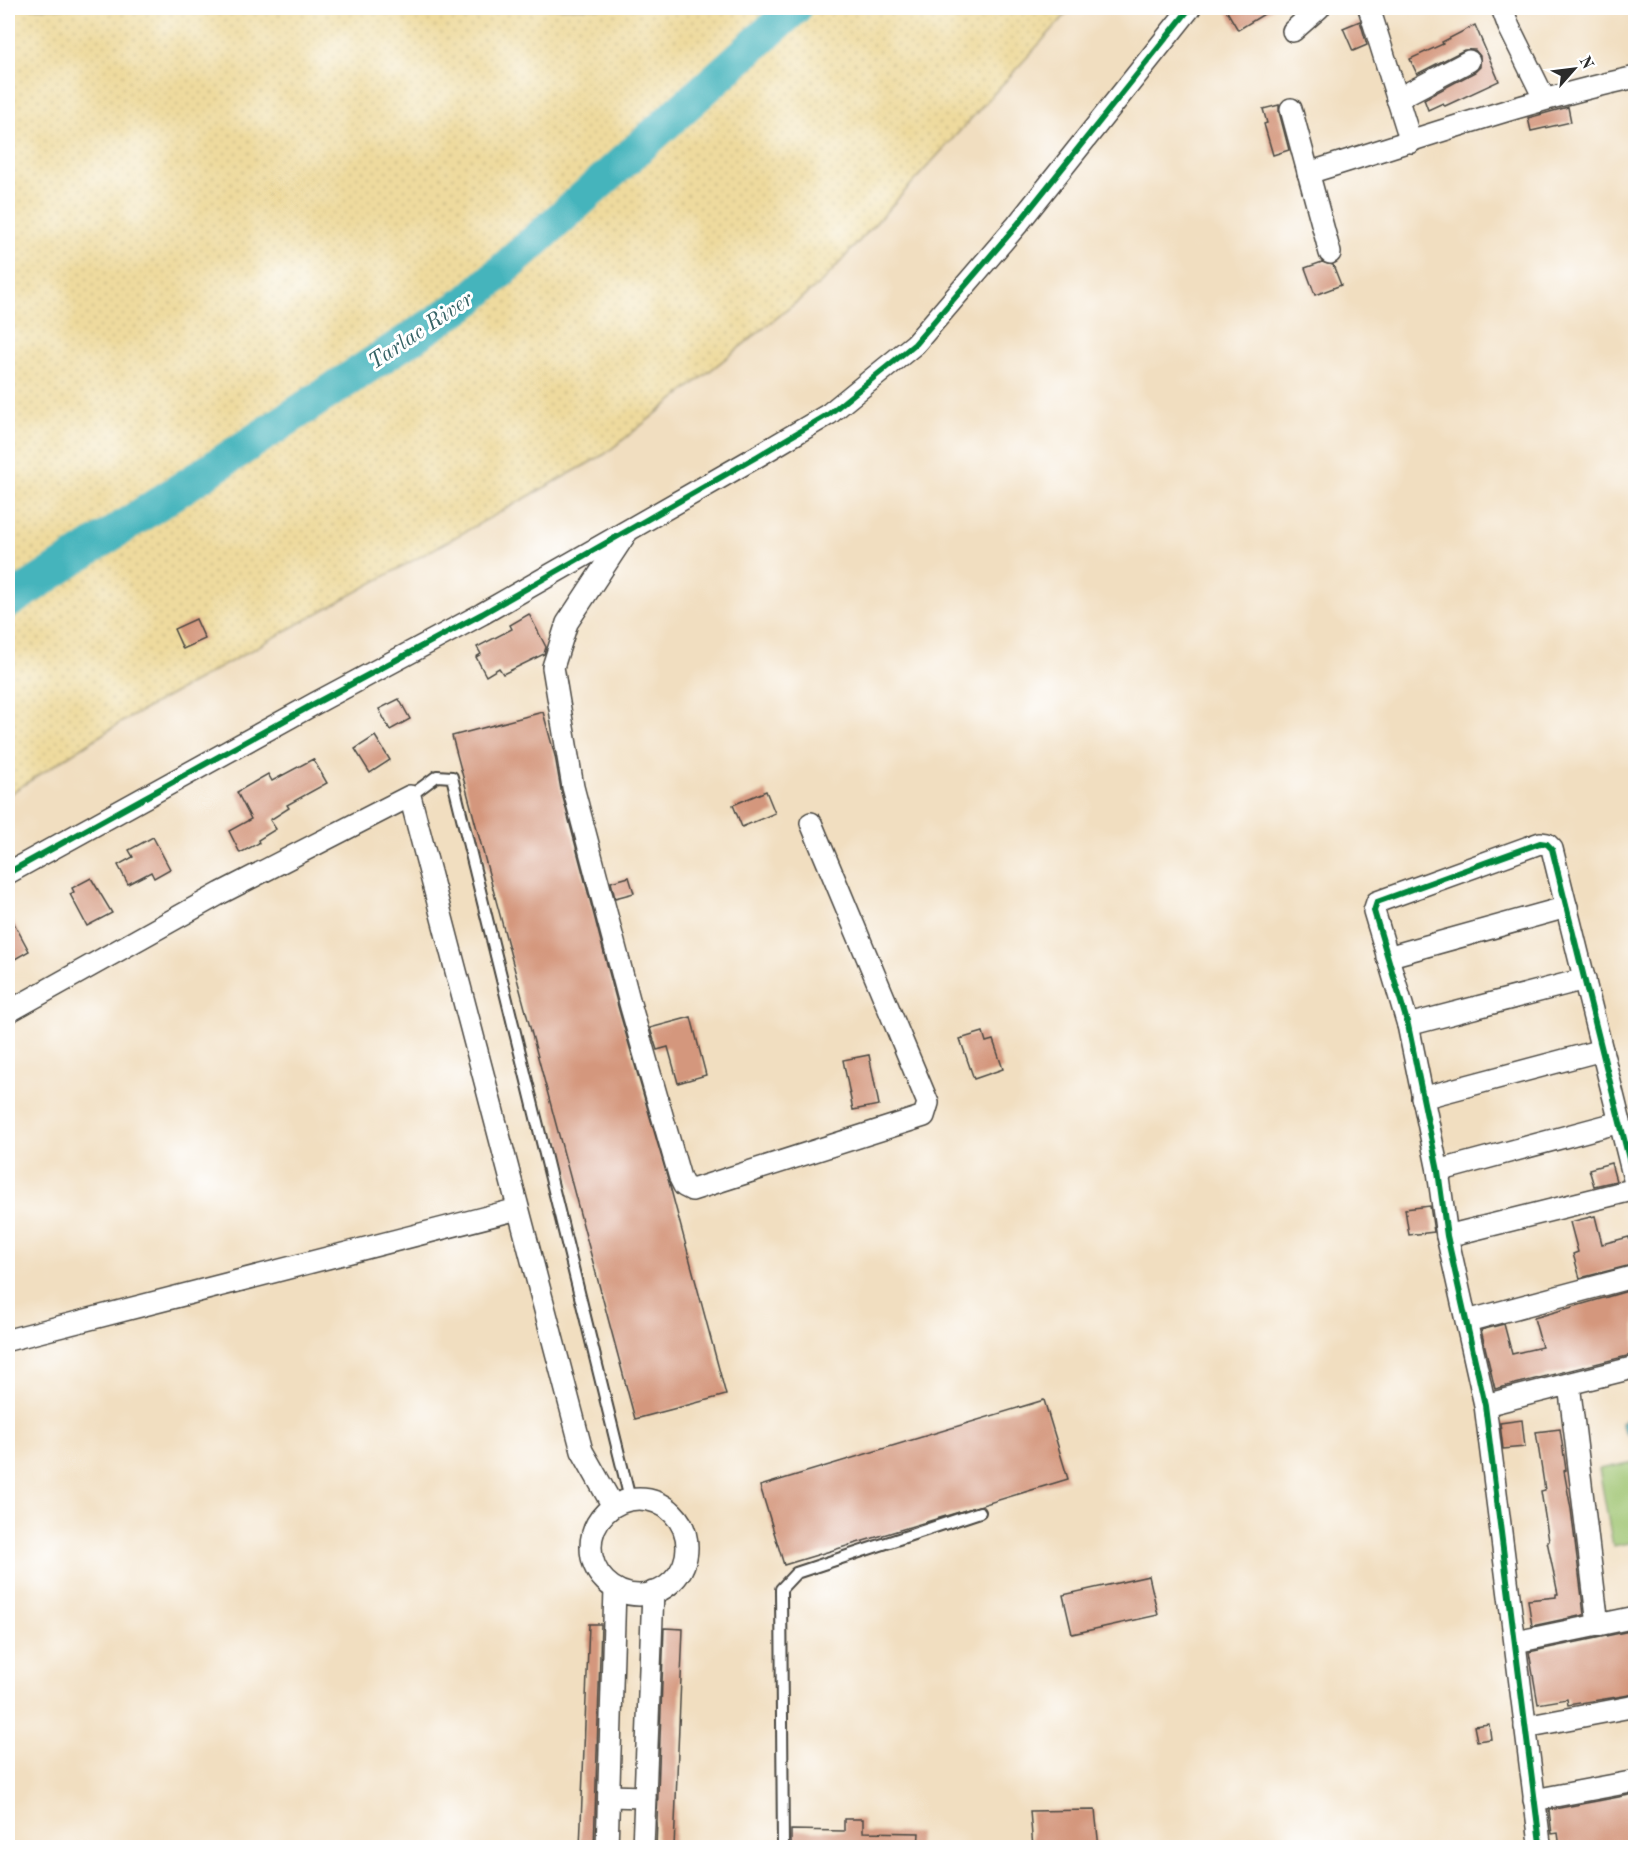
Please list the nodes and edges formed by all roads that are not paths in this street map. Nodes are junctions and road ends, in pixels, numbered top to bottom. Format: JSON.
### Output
{"nodes":[{"id":1,"x":1190,"y":8,"type":"edge"},
{"id":2,"x":1319,"y":8,"type":"edge"},
{"id":3,"x":1369,"y":8,"type":"edge"},
{"id":4,"x":1502,"y":8,"type":"edge"},
{"id":5,"x":1293,"y":31,"type":"dead end"},
{"id":6,"x":1469,"y":61,"type":"dead end"},
{"id":7,"x":1635,"y":77,"type":"edge"},
{"id":8,"x":1544,"y":98,"type":"junction"},
{"id":9,"x":1397,"y":99,"type":"junction"},
{"id":10,"x":1291,"y":110,"type":"dead end"},
{"id":11,"x":1411,"y":142,"type":"junction"},
{"id":12,"x":1308,"y":172,"type":"junction"},
{"id":13,"x":1330,"y":253,"type":"dead end"},
{"id":14,"x":629,"y":528,"type":"junction"},
{"id":15,"x":410,"y":795,"type":"junction"},
{"id":16,"x":811,"y":823,"type":"dead end"},
{"id":17,"x":8,"y":873,"type":"edge"},
{"id":18,"x":1567,"y":907,"type":"junction"},
{"id":19,"x":1388,"y":957,"type":"junction"},
{"id":20,"x":1585,"y":979,"type":"junction"},
{"id":21,"x":8,"y":1012,"type":"edge"},
{"id":22,"x":1408,"y":1025,"type":"junction"},
{"id":23,"x":1602,"y":1050,"type":"junction"},
{"id":24,"x":1422,"y":1098,"type":"junction"},
{"id":25,"x":1620,"y":1122,"type":"junction"},
{"id":26,"x":1438,"y":1171,"type":"junction"},
{"id":27,"x":1635,"y":1188,"type":"edge"},
{"id":28,"x":518,"y":1209,"type":"junction"},
{"id":29,"x":1447,"y":1236,"type":"junction"},
{"id":30,"x":1635,"y":1276,"type":"edge"},
{"id":31,"x":1467,"y":1321,"type":"junction"},
{"id":32,"x":8,"y":1340,"type":"edge"},
{"id":33,"x":1635,"y":1367,"type":"edge"},
{"id":34,"x":1569,"y":1384,"type":"junction"},
{"id":35,"x":1485,"y":1405,"type":"junction"},
{"id":36,"x":622,"y":1502,"type":"junction"},
{"id":37,"x":980,"y":1512,"type":"dead end"},
{"id":38,"x":615,"y":1589,"type":"junction"},
{"id":39,"x":653,"y":1592,"type":"junction"},
{"id":40,"x":1635,"y":1617,"type":"edge"},
{"id":41,"x":1598,"y":1625,"type":"junction"},
{"id":42,"x":1516,"y":1642,"type":"junction"},
{"id":43,"x":1635,"y":1706,"type":"edge"},
{"id":44,"x":1525,"y":1727,"type":"junction"},
{"id":45,"x":1635,"y":1781,"type":"edge"},
{"id":46,"x":609,"y":1796,"type":"junction"},
{"id":47,"x":645,"y":1797,"type":"junction"},
{"id":48,"x":1534,"y":1800,"type":"junction"},
{"id":49,"x":607,"y":1848,"type":"edge"},
{"id":50,"x":643,"y":1848,"type":"edge"},
{"id":51,"x":783,"y":1848,"type":"edge"},
{"id":52,"x":1544,"y":1848,"type":"edge"}],
"edges":[{"from":1,"to":14,"type":"street"},
{"from":2,"to":5,"type":"street"},
{"from":3,"to":9,"type":"street"},
{"from":4,"to":8,"type":"street"},
{"from":6,"to":9,"type":"street"},
{"from":7,"to":8,"type":"street"},
{"from":8,"to":11,"type":"street"},
{"from":9,"to":11,"type":"street"},
{"from":10,"to":12,"type":"street"},
{"from":11,"to":12,"type":"street"},
{"from":12,"to":13,"type":"street"},
{"from":14,"to":16,"type":"street"},
{"from":14,"to":17,"type":"street"},
{"from":15,"to":21,"type":"street"},
{"from":15,"to":28,"type":"street"},
{"from":15,"to":36,"type":"lane"},
{"from":18,"to":19,"type":"street"},
{"from":18,"to":19,"type":"street"},
{"from":18,"to":20,"type":"street"},
{"from":19,"to":22,"type":"street"},
{"from":20,"to":22,"type":"street"},
{"from":20,"to":23,"type":"street"},
{"from":22,"to":24,"type":"street"},
{"from":23,"to":24,"type":"street"},
{"from":23,"to":25,"type":"street"},
{"from":24,"to":26,"type":"street"},
{"from":25,"to":26,"type":"street"},
{"from":25,"to":27,"type":"street"},
{"from":26,"to":29,"type":"street"},
{"from":27,"to":29,"type":"street"},
{"from":28,"to":32,"type":"street"},
{"from":28,"to":36,"type":"street"},
{"from":29,"to":31,"type":"street"},
{"from":30,"to":31,"type":"street"},
{"from":31,"to":35,"type":"street"},
{"from":33,"to":34,"type":"street"},
{"from":34,"to":35,"type":"street"},
{"from":34,"to":41,"type":"street"},
{"from":35,"to":42,"type":"street"},
{"from":36,"to":38,"type":"street"},
{"from":36,"to":39,"type":"street"},
{"from":37,"to":51,"type":"lane"},
{"from":38,"to":39,"type":"street"},
{"from":38,"to":46,"type":"street"},
{"from":39,"to":47,"type":"street"},
{"from":40,"to":41,"type":"street"},
{"from":41,"to":42,"type":"street"},
{"from":42,"to":44,"type":"street"},
{"from":43,"to":44,"type":"street"},
{"from":44,"to":48,"type":"street"},
{"from":45,"to":48,"type":"street"},
{"from":46,"to":47,"type":"street"},
{"from":46,"to":49,"type":"street"},
{"from":47,"to":50,"type":"street"},
{"from":48,"to":52,"type":"street"}]}
